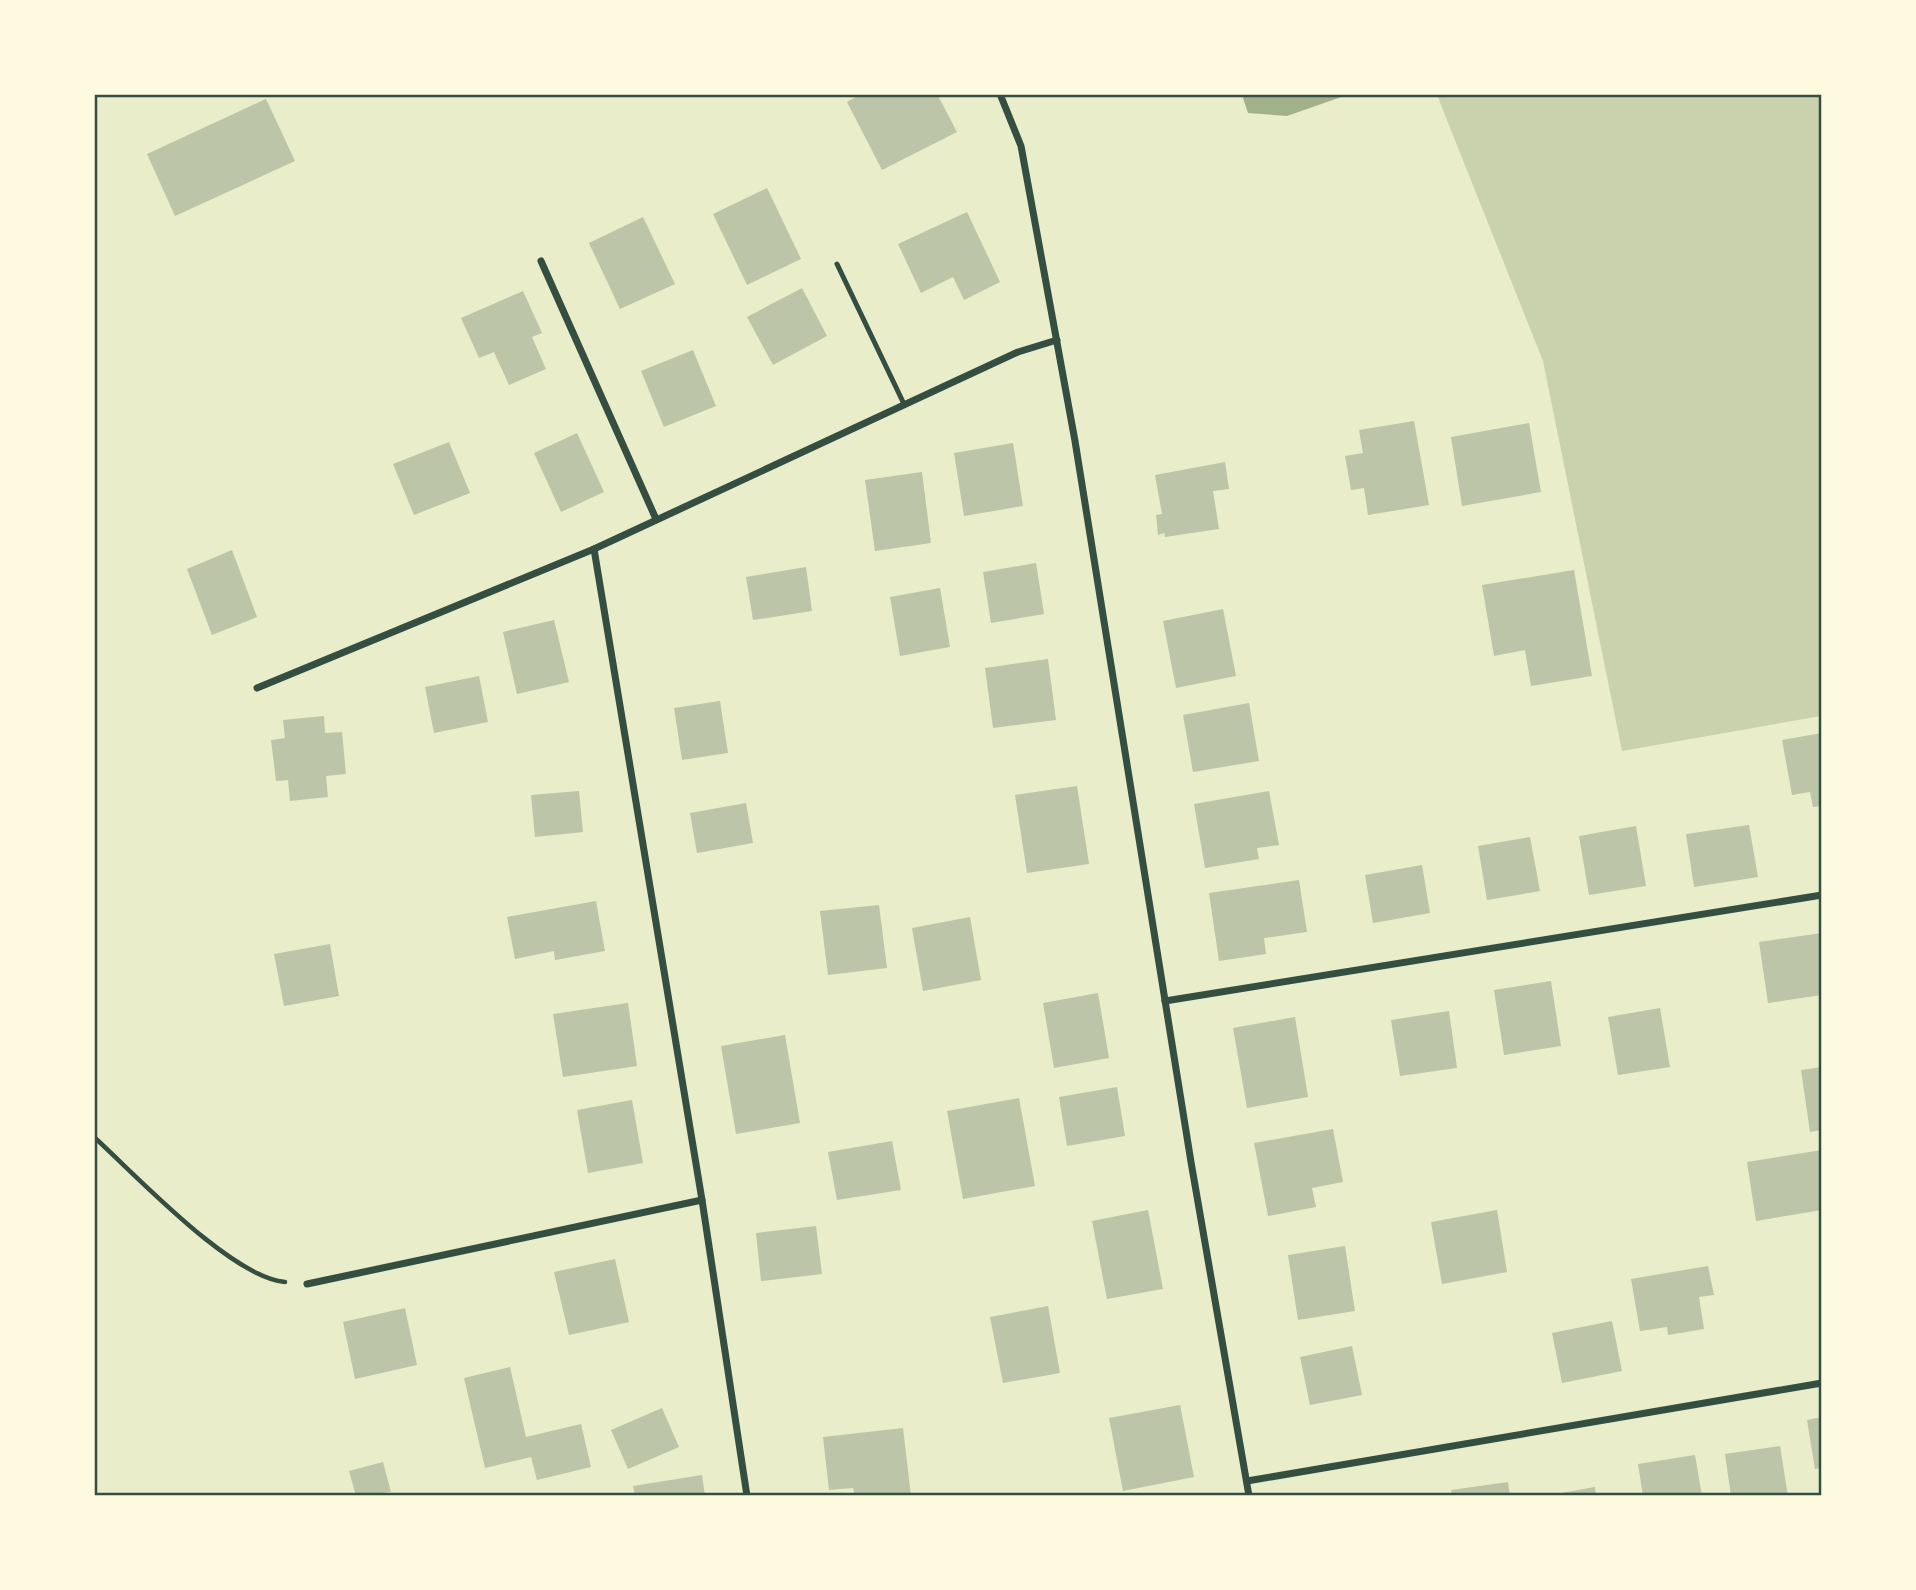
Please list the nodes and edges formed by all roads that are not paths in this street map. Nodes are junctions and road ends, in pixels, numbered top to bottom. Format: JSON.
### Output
{"nodes":[{"id":1,"x":1000,"y":94,"type":"edge"},
{"id":2,"x":541,"y":261,"type":"dead end"},
{"id":3,"x":837,"y":264,"type":"dead end"},
{"id":4,"x":1057,"y":340,"type":"junction"},
{"id":5,"x":904,"y":404,"type":"junction"},
{"id":6,"x":656,"y":519,"type":"junction"},
{"id":7,"x":594,"y":549,"type":"junction"},
{"id":8,"x":257,"y":688,"type":"dead end"},
{"id":9,"x":1822,"y":895,"type":"edge"},
{"id":10,"x":1165,"y":1001,"type":"junction"},
{"id":11,"x":702,"y":1200,"type":"junction"},
{"id":12,"x":307,"y":1284,"type":"road end"},
{"id":13,"x":1822,"y":1383,"type":"edge"},
{"id":14,"x":1247,"y":1481,"type":"junction"},
{"id":15,"x":747,"y":1496,"type":"edge"},
{"id":16,"x":1250,"y":1496,"type":"edge"}],
"edges":[{"from":1,"to":4,"type":"street"},
{"from":2,"to":6,"type":"street"},
{"from":3,"to":5,"type":"lane"},
{"from":4,"to":5,"type":"street"},
{"from":4,"to":10,"type":"street"},
{"from":5,"to":6,"type":"street"},
{"from":6,"to":7,"type":"street"},
{"from":7,"to":8,"type":"street"},
{"from":7,"to":11,"type":"street"},
{"from":9,"to":10,"type":"street"},
{"from":10,"to":14,"type":"street"},
{"from":11,"to":12,"type":"street"},
{"from":11,"to":15,"type":"street"},
{"from":13,"to":14,"type":"street"},
{"from":14,"to":16,"type":"street"}]}
